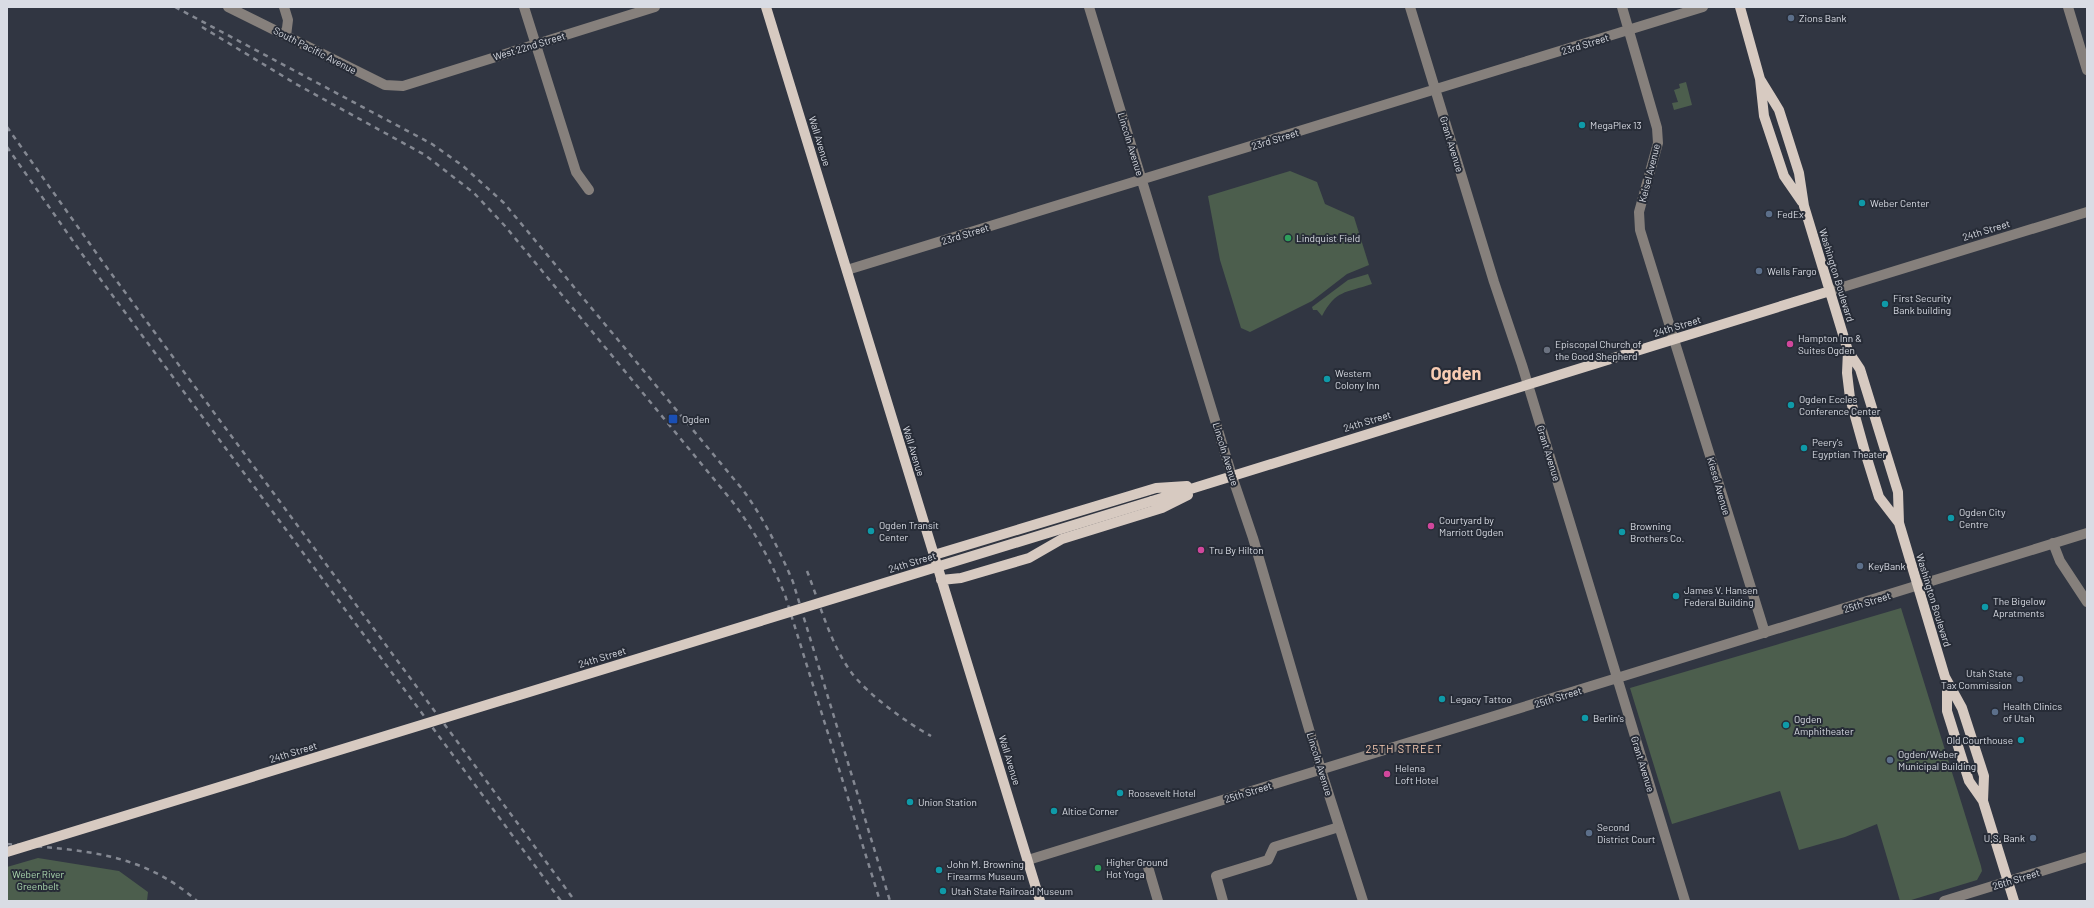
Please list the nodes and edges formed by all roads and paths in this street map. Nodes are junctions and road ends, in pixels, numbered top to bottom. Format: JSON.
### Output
{"nodes":[{"id":1,"x":228,"y":7,"type":"edge"},
{"id":2,"x":284,"y":7,"type":"edge"},
{"id":3,"x":524,"y":7,"type":"edge"},
{"id":4,"x":655,"y":7,"type":"edge"},
{"id":5,"x":766,"y":7,"type":"edge"},
{"id":6,"x":1089,"y":7,"type":"edge"},
{"id":7,"x":1410,"y":7,"type":"edge"},
{"id":8,"x":1622,"y":7,"type":"edge"},
{"id":9,"x":1703,"y":7,"type":"edge"},
{"id":10,"x":1740,"y":7,"type":"edge"},
{"id":11,"x":2068,"y":7,"type":"edge"},
{"id":12,"x":635,"y":10,"type":"edge"},
{"id":13,"x":1629,"y":30,"type":"junction"},
{"id":14,"x":286,"y":36,"type":"junction"},
{"id":15,"x":535,"y":44,"type":"junction"},
{"id":16,"x":2087,"y":70,"type":"edge"},
{"id":17,"x":1760,"y":80,"type":"junction"},
{"id":18,"x":403,"y":86,"type":"joint"},
{"id":19,"x":1435,"y":90,"type":"junction"},
{"id":20,"x":1142,"y":180,"type":"junction"},
{"id":21,"x":589,"y":190,"type":"dead end"},
{"id":22,"x":1804,"y":206,"type":"junction"},
{"id":23,"x":2087,"y":212,"type":"edge"},
{"id":24,"x":847,"y":270,"type":"junction"},
{"id":25,"x":1830,"y":291,"type":"junction"},
{"id":26,"x":1673,"y":339,"type":"junction"},
{"id":27,"x":1848,"y":351,"type":"junction"},
{"id":28,"x":1528,"y":384,"type":"junction"},
{"id":29,"x":1232,"y":476,"type":"junction"},
{"id":30,"x":1205,"y":485,"type":"junction"},
{"id":31,"x":1900,"y":523,"type":"junction"},
{"id":32,"x":2087,"y":533,"type":"edge"},
{"id":33,"x":2053,"y":543,"type":"junction"},
{"id":34,"x":934,"y":555,"type":"junction"},
{"id":35,"x":941,"y":580,"type":"junction"},
{"id":36,"x":1917,"y":586,"type":"junction"},
{"id":37,"x":2087,"y":602,"type":"edge"},
{"id":38,"x":1765,"y":633,"type":"junction"},
{"id":39,"x":1616,"y":679,"type":"junction"},
{"id":40,"x":1947,"y":684,"type":"junction"},
{"id":41,"x":1321,"y":770,"type":"junction"},
{"id":42,"x":1983,"y":801,"type":"junction"},
{"id":43,"x":1339,"y":827,"type":"junction"},
{"id":44,"x":7,"y":852,"type":"edge"},
{"id":45,"x":2087,"y":857,"type":"edge"},
{"id":46,"x":1028,"y":860,"type":"junction"},
{"id":47,"x":1148,"y":867,"type":"dead end"},
{"id":48,"x":2008,"y":882,"type":"junction"},
{"id":49,"x":1040,"y":901,"type":"edge"},
{"id":50,"x":1158,"y":901,"type":"edge"},
{"id":51,"x":1223,"y":901,"type":"edge"},
{"id":52,"x":1363,"y":901,"type":"edge"},
{"id":53,"x":1685,"y":901,"type":"edge"},
{"id":54,"x":1944,"y":901,"type":"edge"},
{"id":55,"x":2014,"y":901,"type":"edge"}],
"edges":[{"from":1,"to":14,"type":"street","name":"South Pacific Avenue"},
{"from":2,"to":14,"type":"street"},
{"from":3,"to":15,"type":"street"},
{"from":4,"to":12,"type":"street","name":"West 22nd Street"},
{"from":5,"to":24,"type":"main road","name":"Wall Avenue"},
{"from":6,"to":20,"type":"street","name":"Lincoln Avenue"},
{"from":7,"to":19,"type":"street","name":"Grant Avenue"},
{"from":8,"to":13,"type":"street","name":"Keisel Avenue"},
{"from":9,"to":13,"type":"street","name":"23rd Street"},
{"from":10,"to":17,"type":"main road","name":"Washington Boulevard"},
{"from":11,"to":16,"type":"street"},
{"from":12,"to":15,"type":"street","name":"West 22nd Street"},
{"from":13,"to":19,"type":"street","name":"23rd Street"},
{"from":13,"to":26,"type":"street","name":"Keisel Avenue"},
{"from":14,"to":18,"type":"street","name":"South Pacific Avenue"},
{"from":15,"to":18,"type":"street","name":"West 22nd Street"},
{"from":15,"to":21,"type":"street"},
{"from":17,"to":22,"type":"main road","name":"Washington Boulevard"},
{"from":17,"to":22,"type":"main road","name":"Washington Boulevard"},
{"from":19,"to":20,"type":"street","name":"23rd Street"},
{"from":19,"to":28,"type":"street","name":"Grant Avenue"},
{"from":20,"to":24,"type":"street","name":"23rd Street"},
{"from":20,"to":29,"type":"street","name":"Lincoln Avenue"},
{"from":22,"to":25,"type":"main road","name":"Washington Boulevard"},
{"from":23,"to":25,"type":"street","name":"24th Street"},
{"from":24,"to":34,"type":"main road","name":"Wall Avenue"},
{"from":25,"to":26,"type":"main road","name":"24th Street"},
{"from":25,"to":27,"type":"main road","name":"Washington Boulevard"},
{"from":26,"to":28,"type":"main road","name":"24th Street"},
{"from":26,"to":38,"type":"street","name":"Kiesel Avenue"},
{"from":27,"to":31,"type":"main road","name":"Washington Boulevard"},
{"from":27,"to":31,"type":"main road","name":"Washington Boulevard"},
{"from":28,"to":29,"type":"main road","name":"24th Street"},
{"from":28,"to":39,"type":"street","name":"Grant Avenue"},
{"from":29,"to":30,"type":"main road","name":"24th Street"},
{"from":29,"to":41,"type":"street","name":"Lincoln Avenue"},
{"from":30,"to":34,"type":"main road","name":"24th Street"},
{"from":30,"to":35,"type":"main road","name":"24th Street"},
{"from":30,"to":44,"type":"main road","name":"24th Street","bridge":true},
{"from":31,"to":36,"type":"main road","name":"Washington Boulevard"},
{"from":32,"to":33,"type":"street","name":"25th Street"},
{"from":33,"to":36,"type":"street","name":"25th Street"},
{"from":33,"to":37,"type":"street"},
{"from":34,"to":35,"type":"main road","name":"Wall Avenue"},
{"from":35,"to":46,"type":"main road","name":"Wall Avenue"},
{"from":36,"to":38,"type":"street","name":"25th Street"},
{"from":36,"to":40,"type":"main road","name":"Washington Boulevard"},
{"from":38,"to":39,"type":"street","name":"25th Street"},
{"from":39,"to":41,"type":"street","name":"25th Street"},
{"from":39,"to":53,"type":"street","name":"Grant Avenue"},
{"from":40,"to":42,"type":"main road","name":"Washington Boulevard"},
{"from":40,"to":42,"type":"main road","name":"Washington Boulevard"},
{"from":41,"to":43,"type":"street","name":"Lincoln Avenue"},
{"from":41,"to":46,"type":"street","name":"25th Street"},
{"from":42,"to":48,"type":"main road","name":"Washington Boulevard"},
{"from":43,"to":51,"type":"street"},
{"from":43,"to":52,"type":"street","name":"Lincoln Avenue"},
{"from":45,"to":48,"type":"street","name":"26th Street"},
{"from":46,"to":49,"type":"main road","name":"Wall Avenue"},
{"from":47,"to":50,"type":"street"},
{"from":48,"to":54,"type":"street","name":"26th Street"},
{"from":48,"to":55,"type":"main road","name":"Washington Boulevard"}]}
